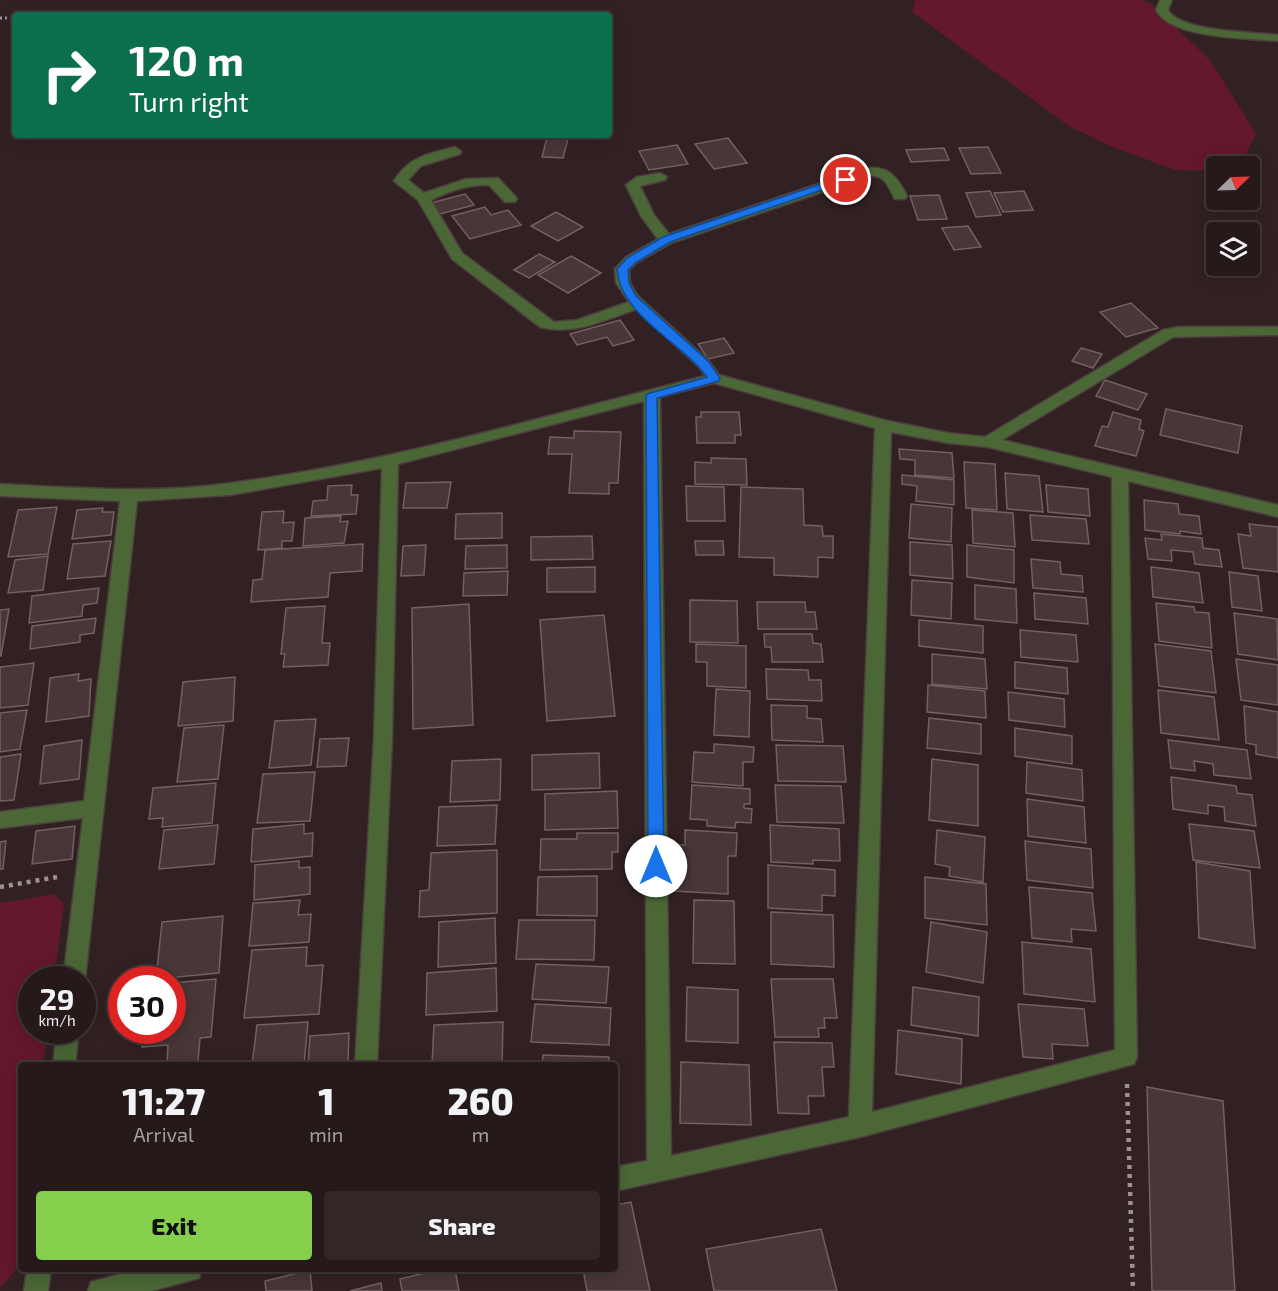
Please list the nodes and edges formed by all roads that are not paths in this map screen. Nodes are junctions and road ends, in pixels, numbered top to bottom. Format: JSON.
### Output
{"nodes":[{"id":1,"x":1166,"y":0,"type":"edge"},
{"id":2,"x":1278,"y":38,"type":"edge"},
{"id":3,"x":455,"y":151,"type":"dead end"},
{"id":4,"x":660,"y":177,"type":"dead end"},
{"id":5,"x":900,"y":196,"type":"dead end"},
{"id":6,"x":423,"y":198,"type":"junction"},
{"id":7,"x":510,"y":199,"type":"dead end"},
{"id":8,"x":666,"y":240,"type":"junction"},
{"id":9,"x":638,"y":304,"type":"junction"},
{"id":10,"x":1278,"y":331,"type":"edge"},
{"id":11,"x":714,"y":378,"type":"junction"},
{"id":12,"x":652,"y":396,"type":"junction"},
{"id":13,"x":883,"y":425,"type":"junction"},
{"id":14,"x":988,"y":442,"type":"junction"},
{"id":15,"x":390,"y":461,"type":"junction"},
{"id":16,"x":1120,"y":474,"type":"junction"},
{"id":17,"x":0,"y":490,"type":"edge"},
{"id":18,"x":129,"y":496,"type":"junction"},
{"id":19,"x":1278,"y":511,"type":"edge"},
{"id":20,"x":95,"y":808,"type":"junction"},
{"id":21,"x":0,"y":820,"type":"edge"},
{"id":22,"x":76,"y":966,"type":"edge"},
{"id":23,"x":66,"y":1044,"type":"edge"},
{"id":24,"x":64,"y":1062,"type":"edge"},
{"id":25,"x":366,"y":1062,"type":"edge"},
{"id":26,"x":860,"y":1126,"type":"junction"},
{"id":27,"x":659,"y":1171,"type":"junction"},
{"id":28,"x":618,"y":1178,"type":"edge"},
{"id":29,"x":39,"y":1272,"type":"edge"},
{"id":30,"x":178,"y":1272,"type":"edge"},
{"id":31,"x":36,"y":1291,"type":"edge"},
{"id":32,"x":100,"y":1291,"type":"edge"}],
"edges":[{"from":1,"to":2,"type":"street"},
{"from":3,"to":6,"type":"street"},
{"from":4,"to":8,"type":"street"},
{"from":5,"to":8,"type":"street"},
{"from":6,"to":7,"type":"street"},
{"from":6,"to":9,"type":"street"},
{"from":8,"to":9,"type":"street"},
{"from":9,"to":11,"type":"street"},
{"from":10,"to":14,"type":"street"},
{"from":11,"to":12,"type":"street"},
{"from":11,"to":13,"type":"street"},
{"from":12,"to":15,"type":"street"},
{"from":12,"to":27,"type":"street"},
{"from":13,"to":14,"type":"street"},
{"from":13,"to":26,"type":"street"},
{"from":14,"to":16,"type":"street"},
{"from":15,"to":18,"type":"street"},
{"from":15,"to":25,"type":"street"},
{"from":16,"to":19,"type":"street"},
{"from":16,"to":26,"type":"street"},
{"from":17,"to":18,"type":"street"},
{"from":18,"to":20,"type":"street"},
{"from":20,"to":21,"type":"street"},
{"from":20,"to":22,"type":"street"},
{"from":23,"to":24,"type":"street"},
{"from":26,"to":27,"type":"street"},
{"from":27,"to":28,"type":"street"},
{"from":29,"to":31,"type":"street"},
{"from":30,"to":32,"type":"street"}]}
